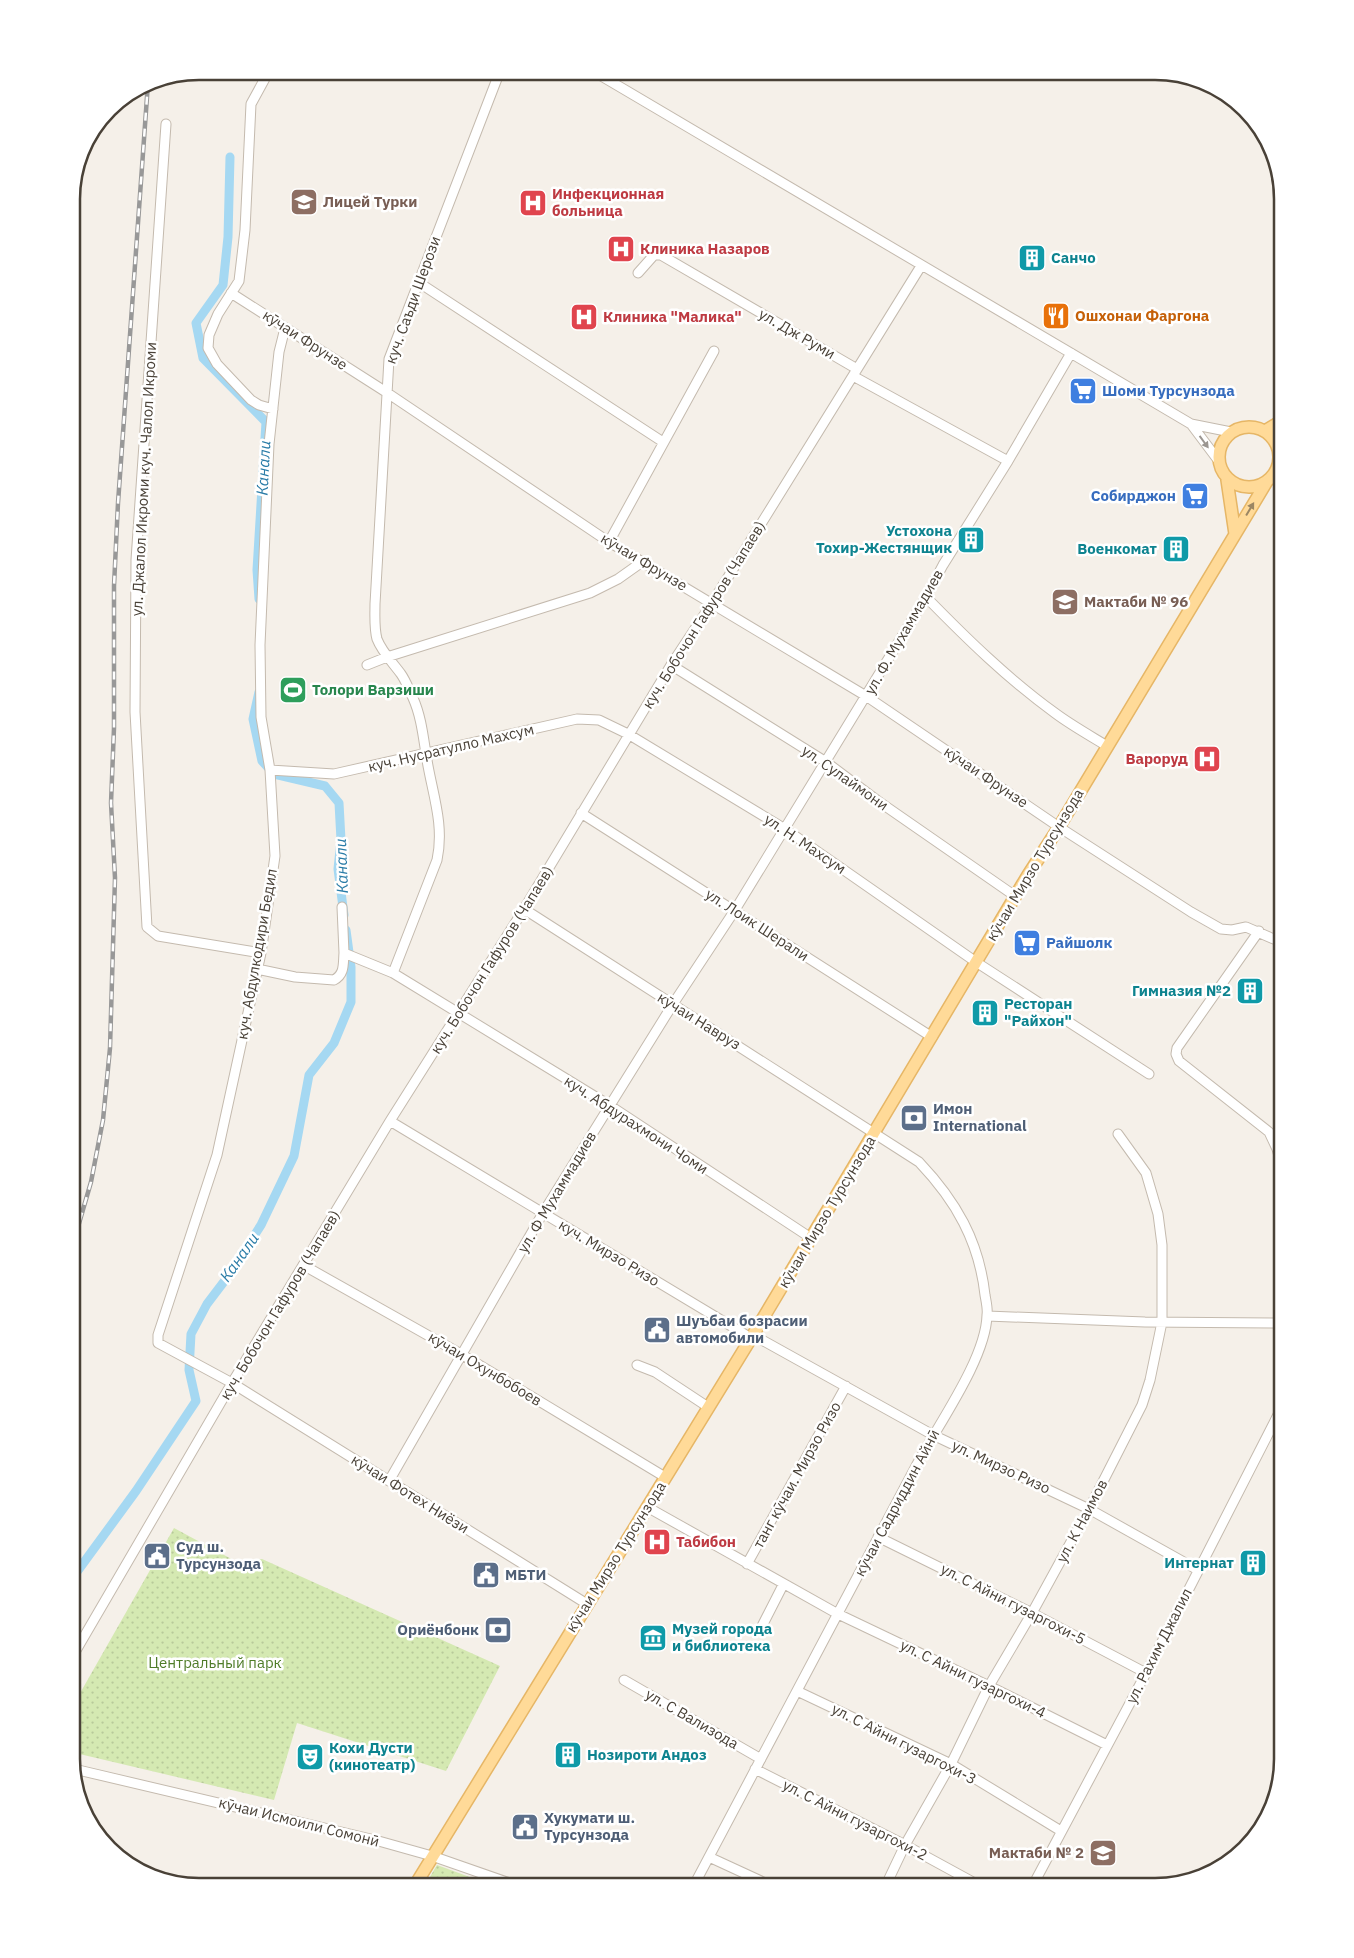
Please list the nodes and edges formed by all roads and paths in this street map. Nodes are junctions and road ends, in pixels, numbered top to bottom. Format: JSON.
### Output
{"nodes":[{"id":1,"x":264,"y":80,"type":"edge"},
{"id":2,"x":497,"y":80,"type":"edge"},
{"id":3,"x":608,"y":80,"type":"edge"},
{"id":4,"x":166,"y":124,"type":"dead end"},
{"id":5,"x":921,"y":266,"type":"junction"},
{"id":6,"x":638,"y":273,"type":"dead end"},
{"id":7,"x":418,"y":282,"type":"junction"},
{"id":8,"x":231,"y":293,"type":"junction"},
{"id":9,"x":285,"y":328,"type":"junction"},
{"id":10,"x":714,"y":351,"type":"dead end"},
{"id":11,"x":1072,"y":353,"type":"junction"},
{"id":12,"x":855,"y":372,"type":"junction"},
{"id":13,"x":386,"y":392,"type":"junction"},
{"id":14,"x":273,"y":409,"type":"junction"},
{"id":15,"x":1191,"y":424,"type":"junction"},
{"id":16,"x":1274,"y":426,"type":"edge"},
{"id":17,"x":1231,"y":432,"type":"junction"},
{"id":18,"x":1265,"y":432,"type":"junction"},
{"id":19,"x":1274,"y":441,"type":"edge"},
{"id":20,"x":664,"y":442,"type":"junction"},
{"id":21,"x":1218,"y":460,"type":"junction"},
{"id":22,"x":1008,"y":462,"type":"junction"},
{"id":23,"x":1274,"y":474,"type":"edge"},
{"id":24,"x":1227,"y":480,"type":"junction"},
{"id":25,"x":1266,"y":483,"type":"junction"},
{"id":26,"x":1235,"y":534,"type":"junction"},
{"id":27,"x":609,"y":542,"type":"junction"},
{"id":28,"x":642,"y":562,"type":"junction"},
{"id":29,"x":926,"y":597,"type":"junction"},
{"id":30,"x":712,"y":602,"type":"junction"},
{"id":31,"x":387,"y":657,"type":"junction"},
{"id":32,"x":367,"y":665,"type":"dead end"},
{"id":33,"x":671,"y":665,"type":"junction"},
{"id":34,"x":866,"y":696,"type":"junction"},
{"id":35,"x":628,"y":734,"type":"junction"},
{"id":36,"x":1107,"y":746,"type":"junction"},
{"id":37,"x":426,"y":755,"type":"junction"},
{"id":38,"x":826,"y":762,"type":"junction"},
{"id":39,"x":270,"y":770,"type":"junction"},
{"id":40,"x":581,"y":813,"type":"junction"},
{"id":41,"x":1059,"y":827,"type":"junction"},
{"id":42,"x":785,"y":830,"type":"junction"},
{"id":43,"x":1015,"y":896,"type":"junction"},
{"id":44,"x":342,"y":907,"type":"dead end"},
{"id":45,"x":524,"y":909,"type":"junction"},
{"id":46,"x":735,"y":910,"type":"junction"},
{"id":47,"x":1259,"y":931,"type":"junction"},
{"id":48,"x":1274,"y":938,"type":"edge"},
{"id":49,"x":261,"y":953,"type":"junction"},
{"id":50,"x":344,"y":953,"type":"junction"},
{"id":51,"x":976,"y":962,"type":"junction"},
{"id":52,"x":257,"y":970,"type":"junction"},
{"id":53,"x":393,"y":973,"type":"junction"},
{"id":54,"x":673,"y":1004,"type":"junction"},
{"id":55,"x":459,"y":1014,"type":"junction"},
{"id":56,"x":932,"y":1037,"type":"junction"},
{"id":57,"x":1149,"y":1074,"type":"dead end"},
{"id":58,"x":609,"y":1105,"type":"junction"},
{"id":59,"x":390,"y":1120,"type":"junction"},
{"id":60,"x":875,"y":1133,"type":"junction"},
{"id":61,"x":1118,"y":1134,"type":"dead end"},
{"id":62,"x":1274,"y":1142,"type":"edge"},
{"id":63,"x":543,"y":1213,"type":"junction"},
{"id":64,"x":811,"y":1238,"type":"junction"},
{"id":65,"x":303,"y":1265,"type":"junction"},
{"id":66,"x":988,"y":1316,"type":"junction"},
{"id":67,"x":1162,"y":1322,"type":"junction"},
{"id":68,"x":1274,"y":1323,"type":"edge"},
{"id":69,"x":752,"y":1336,"type":"junction"},
{"id":70,"x":461,"y":1354,"type":"junction"},
{"id":71,"x":637,"y":1365,"type":"dead end"},
{"id":72,"x":232,"y":1383,"type":"junction"},
{"id":73,"x":846,"y":1386,"type":"junction"},
{"id":74,"x":708,"y":1407,"type":"junction"},
{"id":75,"x":1274,"y":1422,"type":"edge"},
{"id":76,"x":932,"y":1435,"type":"junction"},
{"id":77,"x":665,"y":1477,"type":"junction"},
{"id":78,"x":389,"y":1481,"type":"junction"},
{"id":79,"x":647,"y":1507,"type":"junction"},
{"id":80,"x":1089,"y":1509,"type":"junction"},
{"id":81,"x":878,"y":1537,"type":"junction"},
{"id":82,"x":747,"y":1564,"type":"junction"},
{"id":83,"x":1198,"y":1570,"type":"junction"},
{"id":84,"x":783,"y":1585,"type":"junction"},
{"id":85,"x":587,"y":1604,"type":"junction"},
{"id":86,"x":1032,"y":1613,"type":"junction"},
{"id":87,"x":838,"y":1614,"type":"junction"},
{"id":88,"x":760,"y":1630,"type":"dead end"},
{"id":89,"x":80,"y":1643,"type":"edge"},
{"id":90,"x":1146,"y":1673,"type":"junction"},
{"id":91,"x":624,"y":1680,"type":"dead end"},
{"id":92,"x":989,"y":1686,"type":"junction"},
{"id":93,"x":797,"y":1691,"type":"junction"},
{"id":94,"x":1107,"y":1745,"type":"junction"},
{"id":95,"x":761,"y":1759,"type":"junction"},
{"id":96,"x":951,"y":1764,"type":"junction"},
{"id":97,"x":755,"y":1768,"type":"junction"},
{"id":98,"x":81,"y":1771,"type":"edge"},
{"id":99,"x":1061,"y":1831,"type":"junction"},
{"id":100,"x":905,"y":1845,"type":"junction"},
{"id":101,"x":432,"y":1856,"type":"junction"},
{"id":102,"x":709,"y":1857,"type":"junction"},
{"id":103,"x":419,"y":1878,"type":"edge"},
{"id":104,"x":495,"y":1878,"type":"edge"},
{"id":105,"x":698,"y":1878,"type":"edge"},
{"id":106,"x":754,"y":1878,"type":"edge"},
{"id":107,"x":889,"y":1878,"type":"edge"},
{"id":108,"x":966,"y":1878,"type":"edge"},
{"id":109,"x":1037,"y":1878,"type":"edge"}],
"edges":[{"from":1,"to":8,"type":"street"},
{"from":2,"to":7,"type":"street","name":"куч. Саъди Шерози"},
{"from":3,"to":5,"type":"street"},
{"from":4,"to":49,"type":"street","name":"ул. Джалол Икроми куч. Чалол Икроми"},
{"from":5,"to":11,"type":"street"},
{"from":5,"to":12,"type":"street","name":"куч. Бобочон Гафуров (Чапаев)"},
{"from":6,"to":12,"type":"street","name":"ул. Дж Руми"},
{"from":7,"to":13,"type":"street","name":"куч. Саъди Шерози"},
{"from":7,"to":20,"type":"street"},
{"from":8,"to":9,"type":"street","name":"кӯчаи Фрунзе"},
{"from":8,"to":14,"type":"street"},
{"from":9,"to":13,"type":"street","name":"кӯчаи Фрунзе"},
{"from":9,"to":14,"type":"street","name":"куч. Абдулкодири Бедил"},
{"from":10,"to":20,"type":"street"},
{"from":11,"to":15,"type":"street"},
{"from":11,"to":22,"type":"street","name":"ул. Ф. Мухаммадиев"},
{"from":12,"to":22,"type":"street","name":"ул. Дж Руми"},
{"from":12,"to":30,"type":"street","name":"куч. Бобочон Гафуров (Чапаев)"},
{"from":13,"to":27,"type":"street","name":"кӯчаи Фрунзе"},
{"from":13,"to":31,"type":"street","name":"куч. Саъди Шерози"},
{"from":14,"to":39,"type":"street","name":"куч. Абдулкодири Бедил"},
{"from":15,"to":17,"type":"street"},
{"from":15,"to":21,"type":"street","one_way":true},
{"from":16,"to":18,"type":"main road"},
{"from":17,"to":18,"type":"main road"},
{"from":17,"to":21,"type":"main road"},
{"from":18,"to":19,"type":"main road","name":"кӯчаи Мирзо Турсунзода"},
{"from":20,"to":27,"type":"street"},
{"from":21,"to":24,"type":"main road"},
{"from":22,"to":29,"type":"street","name":"ул. Ф. Мухаммадиев"},
{"from":23,"to":25,"type":"main road","name":"кӯчаи Мирзо Турсунзода"},
{"from":24,"to":25,"type":"main road"},
{"from":24,"to":26,"type":"main road"},
{"from":26,"to":25,"type":"main road","name":"кӯчаи Мирзо Турсунзода","one_way":true},
{"from":26,"to":36,"type":"main road","name":"кӯчаи Мирзо Турсунзода"},
{"from":27,"to":28,"type":"street","name":"кӯчаи Фрунзе"},
{"from":28,"to":30,"type":"street","name":"кӯчаи Фрунзе"},
{"from":28,"to":31,"type":"street"},
{"from":29,"to":34,"type":"street","name":"ул. Ф. Мухаммадиев"},
{"from":29,"to":36,"type":"street"},
{"from":30,"to":33,"type":"street","name":"куч. Бобочон Гафуров (Чапаев)"},
{"from":30,"to":34,"type":"street","name":"кӯчаи Фрунзе"},
{"from":31,"to":32,"type":"street"},
{"from":31,"to":37,"type":"street","name":"куч. Саъди Шерози"},
{"from":33,"to":35,"type":"street","name":"куч. Бобочон Гафуров (Чапаев)"},
{"from":33,"to":38,"type":"street","name":"ул. Сулаймони"},
{"from":34,"to":38,"type":"street","name":"ул. Ф. Мухаммадиев"},
{"from":34,"to":41,"type":"street","name":"кӯчаи Фрунзе"},
{"from":35,"to":37,"type":"street","name":"куч. Нусратулло Махсум"},
{"from":35,"to":40,"type":"street","name":"куч. Бобочон Гафуров (Чапаев)"},
{"from":35,"to":42,"type":"street","name":"ул. Н. Махсум"},
{"from":36,"to":41,"type":"main road","name":"кӯчаи Мирзо Турсунзода"},
{"from":37,"to":39,"type":"street","name":"куч. Нусратулло Махсум"},
{"from":37,"to":53,"type":"street","name":"куч. Саъди Шерози"},
{"from":38,"to":42,"type":"street","name":"ул. Ф. Мухаммадиев"},
{"from":38,"to":43,"type":"street","name":"ул. Сулаймони"},
{"from":39,"to":49,"type":"street","name":"куч. Абдулкодири Бедил"},
{"from":40,"to":45,"type":"street","name":"куч. Бобочон Гафуров (Чапаев)"},
{"from":40,"to":46,"type":"street","name":"ул. Лоик Шерали"},
{"from":41,"to":43,"type":"main road","name":"кӯчаи Мирзо Турсунзода"},
{"from":41,"to":47,"type":"street","name":"кӯчаи Фрунзе"},
{"from":42,"to":46,"type":"street","name":"ул. Ф. Мухаммадиев"},
{"from":42,"to":51,"type":"street","name":"ул. Н. Махсум"},
{"from":43,"to":51,"type":"main road","name":"кӯчаи Мирзо Турсунзода"},
{"from":44,"to":50,"type":"street"},
{"from":45,"to":54,"type":"street","name":"кӯчаи Навруз"},
{"from":45,"to":55,"type":"street","name":"куч. Бобочон Гафуров (Чапаев)"},
{"from":46,"to":54,"type":"street","name":"ул. Ф Мухаммадиев"},
{"from":46,"to":56,"type":"street","name":"ул. Лоик Шерали"},
{"from":47,"to":48,"type":"street"},
{"from":47,"to":62,"type":"street"},
{"from":49,"to":52,"type":"street","name":"куч. Абдулкодири Бедил"},
{"from":50,"to":52,"type":"street"},
{"from":50,"to":53,"type":"street","name":"куч. Абдурахмони Чоми"},
{"from":51,"to":56,"type":"main road","name":"кӯчаи Мирзо Турсунзода"},
{"from":51,"to":57,"type":"street","name":"ул. Н. Махсум"},
{"from":52,"to":72,"type":"street","name":"куч. Абдулкодири Бедил"},
{"from":53,"to":55,"type":"street","name":"куч. Абдурахмони Чоми"},
{"from":54,"to":58,"type":"street","name":"ул. Ф Мухаммадиев"},
{"from":54,"to":60,"type":"street","name":"кӯчаи Навруз"},
{"from":55,"to":58,"type":"street","name":"куч. Абдурахмони Чоми"},
{"from":55,"to":59,"type":"street","name":"куч. Бобочон Гафуров (Чапаев)"},
{"from":56,"to":60,"type":"main road","name":"кӯчаи Мирзо Турсунзода"},
{"from":58,"to":63,"type":"street","name":"ул. Ф Мухаммадиев"},
{"from":58,"to":64,"type":"street","name":"куч. Абдурахмони Чоми"},
{"from":59,"to":63,"type":"street","name":"куч. Мирзо Ризо"},
{"from":59,"to":65,"type":"street","name":"куч. Бобочон Гафуров (Чапаев)"},
{"from":60,"to":64,"type":"main road","name":"кӯчаи Мирзо Турсунзода"},
{"from":60,"to":66,"type":"street","name":"кӯчаи Садриддин Айнӣ"},
{"from":61,"to":67,"type":"street","name":"ул. К Наимов"},
{"from":63,"to":69,"type":"street","name":"куч. Мирзо Ризо"},
{"from":63,"to":70,"type":"street","name":"ул. Ф Мухаммадиев"},
{"from":64,"to":69,"type":"main road","name":"кӯчаи Мирзо Турсунзода"},
{"from":65,"to":70,"type":"street","name":"кӯчаи Охунбобоев"},
{"from":65,"to":72,"type":"street","name":"куч. Бобочон Гафуров (Чапаев)"},
{"from":66,"to":67,"type":"street"},
{"from":66,"to":76,"type":"street","name":"кӯчаи Садриддин Айнӣ"},
{"from":67,"to":68,"type":"street"},
{"from":67,"to":80,"type":"street","name":"ул. К Наимов"},
{"from":69,"to":73,"type":"street","name":"ул. Мирзо Ризо"},
{"from":69,"to":74,"type":"main road","name":"кӯчаи Мирзо Турсунзода"},
{"from":70,"to":77,"type":"street","name":"кӯчаи Охунбобоев"},
{"from":70,"to":78,"type":"street","name":"ул. Ф Мухаммадиев"},
{"from":71,"to":74,"type":"street"},
{"from":72,"to":78,"type":"street","name":"кӯчаи Фотех Ниёзи"},
{"from":72,"to":89,"type":"street","name":"куч. Бобочон Гафуров (Чапаев)"},
{"from":73,"to":76,"type":"street","name":"ул. Мирзо Ризо"},
{"from":73,"to":82,"type":"street","name":"танг кӯчаи. Мирзо Ризо"},
{"from":74,"to":77,"type":"main road","name":"кӯчаи Мирзо Турсунзода"},
{"from":75,"to":83,"type":"street","name":"ул. Рахим Джалил"},
{"from":76,"to":80,"type":"street","name":"ул. Мирзо Ризо"},
{"from":76,"to":81,"type":"street","name":"кӯчаи Садриддин Айнӣ"},
{"from":77,"to":79,"type":"main road","name":"кӯчаи Мирзо Турсунзода"},
{"from":78,"to":85,"type":"street","name":"кӯчаи Фотех Ниёзи"},
{"from":79,"to":82,"type":"street","name":"ул. С Айни гузаргохи-4"},
{"from":79,"to":85,"type":"main road","name":"кӯчаи Мирзо Турсунзода"},
{"from":80,"to":83,"type":"street","name":"ул. Мирзо Ризо"},
{"from":80,"to":86,"type":"street","name":"ул. К Наимов"},
{"from":81,"to":86,"type":"street","name":"ул. С Айни гузаргохи-5"},
{"from":81,"to":87,"type":"street","name":"кӯчаи Садриддин Айнӣ"},
{"from":82,"to":84,"type":"street","name":"ул. С Айни гузаргохи-4"},
{"from":83,"to":90,"type":"street","name":"ул. Рахим Джалил"},
{"from":84,"to":87,"type":"street","name":"ул. С Айни гузаргохи-4"},
{"from":84,"to":88,"type":"street"},
{"from":85,"to":101,"type":"main road","name":"кӯчаи Мирзо Турсунзода"},
{"from":86,"to":90,"type":"street","name":"ул. С Айни гузаргохи-5"},
{"from":86,"to":92,"type":"street","name":"ул. К Наимов"},
{"from":87,"to":92,"type":"street","name":"ул. С Айни гузаргохи-4"},
{"from":87,"to":93,"type":"street","name":"кӯчаи Садриддин Айнӣ"},
{"from":90,"to":94,"type":"street","name":"ул. Рахим Джалил"},
{"from":91,"to":95,"type":"street","name":"ул. С Вализода"},
{"from":92,"to":94,"type":"street","name":"ул. С Айни гузаргохи-4"},
{"from":92,"to":96,"type":"street","name":"ул. К Наимов"},
{"from":93,"to":95,"type":"street","name":"кӯчаи Садриддин Айнӣ"},
{"from":93,"to":96,"type":"street","name":"ул. С Айни гузаргохи-3"},
{"from":94,"to":99,"type":"street","name":"ул. Рахим Джалил"},
{"from":95,"to":97,"type":"street","name":"кӯчаи Садриддин Айнӣ"},
{"from":96,"to":99,"type":"street","name":"ул. С Айни гузаргохи-3"},
{"from":96,"to":100,"type":"street","name":"ул. К Наимов"},
{"from":97,"to":100,"type":"street","name":"ул. С Айни гузаргохи-2"},
{"from":97,"to":102,"type":"street","name":"кӯчаи Садриддин Айнӣ"},
{"from":98,"to":101,"type":"street","name":"кӯчаи Исмоили Сомонӣ"},
{"from":99,"to":109,"type":"street","name":"ул. Рахим Джалил"},
{"from":100,"to":107,"type":"street","name":"ул. К Наимов"},
{"from":100,"to":108,"type":"street","name":"ул. С Айни гузаргохи-2"},
{"from":101,"to":103,"type":"main road","name":"кӯчаи Мирзо Турсунзода"},
{"from":101,"to":104,"type":"street","name":"кӯчаи Исмоили Сомонӣ"},
{"from":102,"to":105,"type":"street","name":"кӯчаи Садриддин Айнӣ"},
{"from":102,"to":106,"type":"street"}]}
